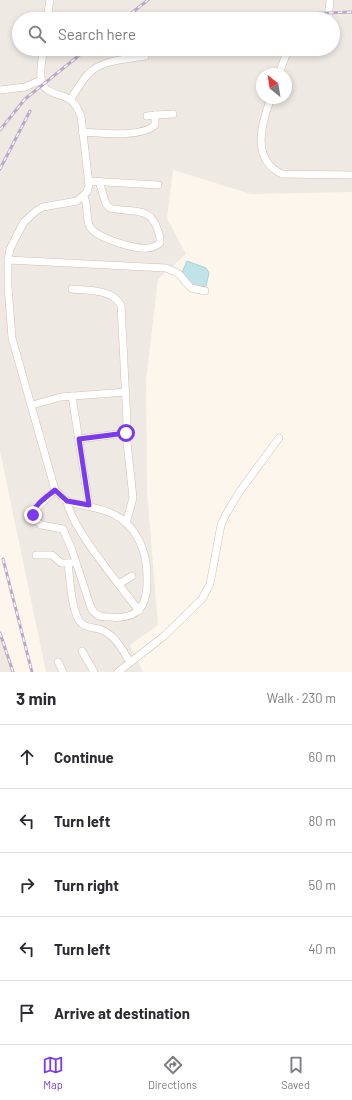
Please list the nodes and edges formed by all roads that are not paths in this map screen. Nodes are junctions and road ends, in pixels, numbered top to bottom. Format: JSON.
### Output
{"nodes":[{"id":1,"x":50,"y":0,"type":"edge"},
{"id":2,"x":330,"y":0,"type":"edge"},
{"id":3,"x":48,"y":12,"type":"edge"},
{"id":4,"x":329,"y":12,"type":"edge"},
{"id":5,"x":43,"y":56,"type":"edge"},
{"id":6,"x":145,"y":56,"type":"dead end"},
{"id":7,"x":286,"y":56,"type":"edge"},
{"id":8,"x":282,"y":68,"type":"edge"},
{"id":9,"x":41,"y":80,"type":"junction"},
{"id":10,"x":0,"y":90,"type":"edge"},
{"id":11,"x":70,"y":100,"type":"junction"},
{"id":12,"x":268,"y":104,"type":"edge"},
{"id":13,"x":173,"y":114,"type":"dead end"},
{"id":14,"x":155,"y":115,"type":"junction"},
{"id":15,"x":147,"y":116,"type":"dead end"},
{"id":16,"x":82,"y":132,"type":"junction"},
{"id":17,"x":352,"y":175,"type":"edge"},
{"id":18,"x":88,"y":181,"type":"junction"},
{"id":19,"x":99,"y":182,"type":"junction"},
{"id":20,"x":158,"y":185,"type":"dead end"},
{"id":21,"x":84,"y":197,"type":"junction"},
{"id":22,"x":8,"y":260,"type":"junction"},
{"id":23,"x":72,"y":289,"type":"dead end"},
{"id":24,"x":205,"y":291,"type":"dead end"},
{"id":25,"x":126,"y":392,"type":"junction"},
{"id":26,"x":72,"y":396,"type":"junction"},
{"id":27,"x":32,"y":405,"type":"junction"},
{"id":28,"x":126,"y":433,"type":"junction"},
{"id":29,"x":279,"y":438,"type":"dead end"},
{"id":30,"x":79,"y":439,"type":"junction"},
{"id":31,"x":55,"y":490,"type":"junction"},
{"id":32,"x":67,"y":501,"type":"junction"},
{"id":33,"x":89,"y":505,"type":"junction"},
{"id":34,"x":126,"y":523,"type":"junction"},
{"id":35,"x":36,"y":555,"type":"dead end"},
{"id":36,"x":68,"y":563,"type":"junction"},
{"id":37,"x":77,"y":563,"type":"junction"},
{"id":38,"x":132,"y":576,"type":"dead end"},
{"id":39,"x":119,"y":584,"type":"junction"},
{"id":40,"x":139,"y":611,"type":"junction"},
{"id":41,"x":82,"y":651,"type":"dead end"},
{"id":42,"x":58,"y":662,"type":"dead end"},
{"id":43,"x":130,"y":662,"type":"junction"},
{"id":44,"x":63,"y":672,"type":"edge"},
{"id":45,"x":94,"y":672,"type":"edge"},
{"id":46,"x":118,"y":672,"type":"edge"}],
"edges":[{"from":1,"to":3,"type":"lane"},
{"from":2,"to":4,"type":"lane"},
{"from":5,"to":9,"type":"lane"},
{"from":6,"to":11,"type":"lane"},
{"from":7,"to":8,"type":"lane"},
{"from":9,"to":10,"type":"lane"},
{"from":9,"to":11,"type":"lane"},
{"from":11,"to":16,"type":"lane"},
{"from":12,"to":17,"type":"lane"},
{"from":13,"to":14,"type":"lane"},
{"from":14,"to":15,"type":"lane"},
{"from":14,"to":16,"type":"lane"},
{"from":16,"to":18,"type":"lane"},
{"from":18,"to":19,"type":"lane"},
{"from":18,"to":21,"type":"lane"},
{"from":19,"to":20,"type":"lane"},
{"from":19,"to":21,"type":"lane"},
{"from":21,"to":22,"type":"lane"},
{"from":22,"to":24,"type":"lane"},
{"from":22,"to":27,"type":"lane"},
{"from":23,"to":25,"type":"lane"},
{"from":25,"to":26,"type":"lane"},
{"from":25,"to":28,"type":"lane"},
{"from":26,"to":27,"type":"lane"},
{"from":26,"to":30,"type":"lane"},
{"from":27,"to":31,"type":"lane"},
{"from":28,"to":30,"type":"lane"},
{"from":28,"to":34,"type":"lane"},
{"from":29,"to":43,"type":"lane"},
{"from":30,"to":33,"type":"lane"},
{"from":31,"to":32,"type":"lane"},
{"from":31,"to":37,"type":"lane"},
{"from":32,"to":33,"type":"lane"},
{"from":32,"to":39,"type":"lane"},
{"from":33,"to":34,"type":"lane"},
{"from":34,"to":40,"type":"lane"},
{"from":35,"to":36,"type":"lane"},
{"from":36,"to":37,"type":"lane"},
{"from":36,"to":43,"type":"lane"},
{"from":37,"to":40,"type":"lane"},
{"from":38,"to":39,"type":"lane"},
{"from":39,"to":40,"type":"lane"},
{"from":41,"to":45,"type":"lane"},
{"from":42,"to":44,"type":"lane"},
{"from":43,"to":46,"type":"lane"}]}
